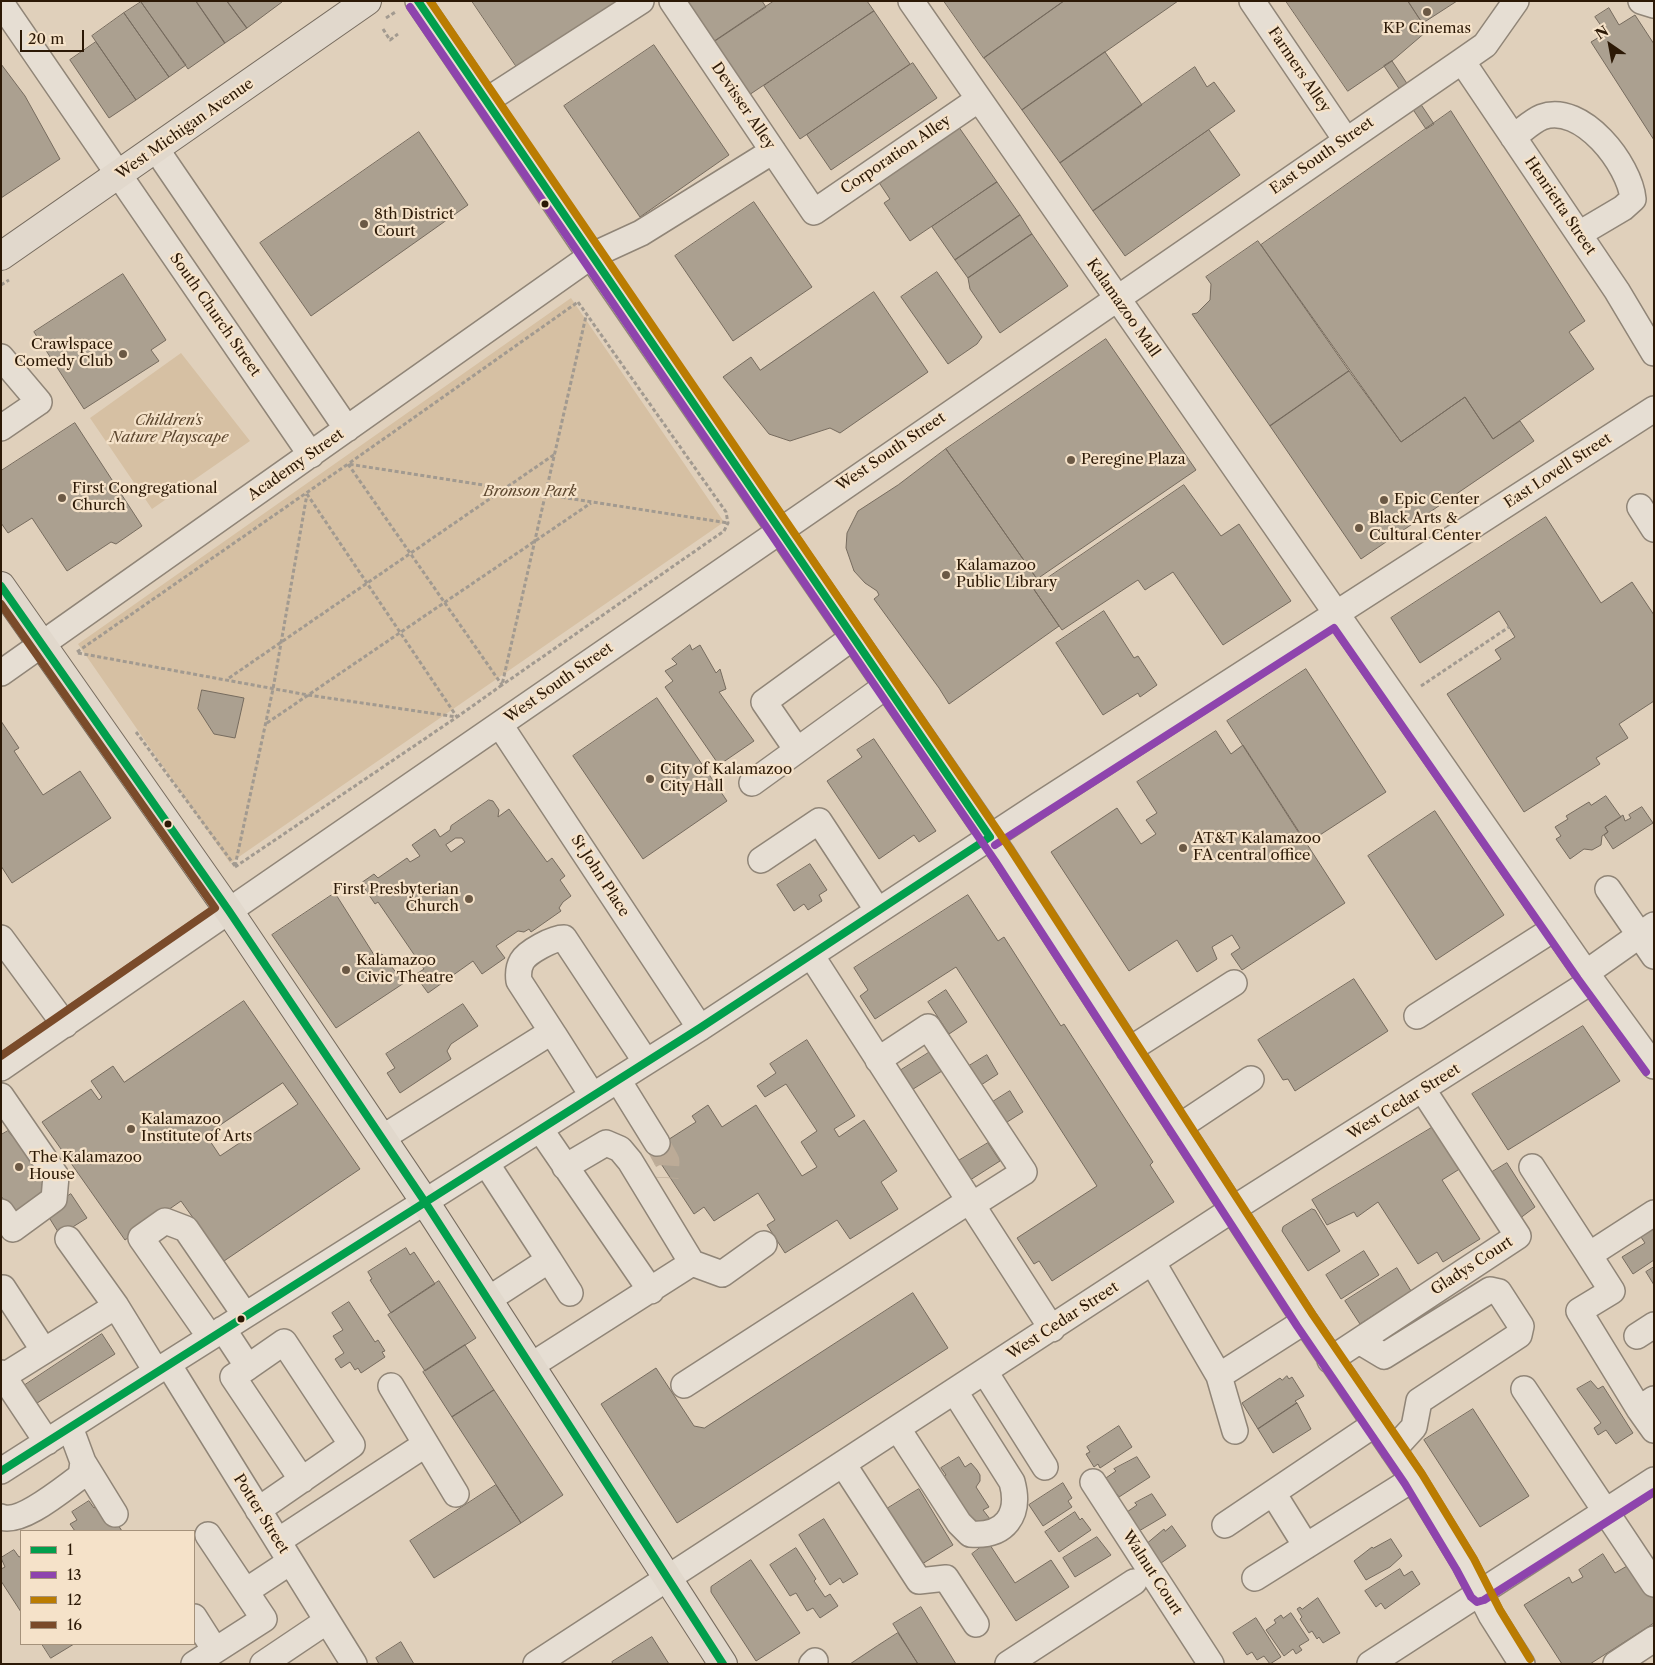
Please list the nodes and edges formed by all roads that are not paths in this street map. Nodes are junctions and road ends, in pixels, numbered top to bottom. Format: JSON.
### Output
{"nodes":[{"id":1,"x":367,"y":1,"type":"edge"},
{"id":2,"x":418,"y":1,"type":"edge"},
{"id":3,"x":640,"y":1,"type":"edge"},
{"id":4,"x":672,"y":1,"type":"edge"},
{"id":5,"x":911,"y":1,"type":"edge"},
{"id":6,"x":1252,"y":1,"type":"edge"},
{"id":7,"x":1516,"y":1,"type":"edge"},
{"id":8,"x":1641,"y":1,"type":"edge"},
{"id":9,"x":1,"y":3,"type":"edge"},
{"id":10,"x":1654,"y":5,"type":"edge"},
{"id":11,"x":1462,"y":61,"type":"junction"},
{"id":12,"x":979,"y":99,"type":"junction"},
{"id":13,"x":486,"y":101,"type":"junction"},
{"id":14,"x":1513,"y":137,"type":"junction"},
{"id":15,"x":1346,"y":140,"type":"junction"},
{"id":16,"x":156,"y":149,"type":"junction"},
{"id":17,"x":773,"y":151,"type":"junction"},
{"id":18,"x":118,"y":176,"type":"junction"},
{"id":19,"x":814,"y":212,"type":"joint"},
{"id":20,"x":1579,"y":234,"type":"junction"},
{"id":21,"x":1,"y":256,"type":"edge"},
{"id":22,"x":591,"y":256,"type":"junction"},
{"id":23,"x":1116,"y":298,"type":"junction"},
{"id":24,"x":1654,"y":353,"type":"edge"},
{"id":25,"x":1,"y":357,"type":"edge"},
{"id":26,"x":1654,"y":409,"type":"edge"},
{"id":27,"x":1,"y":428,"type":"edge"},
{"id":28,"x":347,"y":429,"type":"junction"},
{"id":29,"x":311,"y":455,"type":"junction"},
{"id":30,"x":1640,"y":507,"type":"dead end"},
{"id":31,"x":1654,"y":529,"type":"edge"},
{"id":32,"x":778,"y":530,"type":"junction"},
{"id":33,"x":1,"y":586,"type":"edge"},
{"id":34,"x":1337,"y":614,"type":"junction"},
{"id":35,"x":852,"y":638,"type":"junction"},
{"id":36,"x":42,"y":646,"type":"junction"},
{"id":37,"x":1,"y":673,"type":"edge"},
{"id":38,"x":886,"y":686,"type":"junction"},
{"id":39,"x":500,"y":725,"type":"junction"},
{"id":40,"x":796,"y":750,"type":"junction"},
{"id":41,"x":752,"y":783,"type":"dead end"},
{"id":42,"x":990,"y":837,"type":"junction"},
{"id":43,"x":761,"y":860,"type":"dead end"},
{"id":44,"x":1608,"y":889,"type":"dead end"},
{"id":45,"x":229,"y":911,"type":"junction"},
{"id":46,"x":878,"y":911,"type":"junction"},
{"id":47,"x":1555,"y":928,"type":"junction"},
{"id":48,"x":1647,"y":930,"type":"edge"},
{"id":49,"x":1,"y":938,"type":"edge"},
{"id":50,"x":811,"y":955,"type":"junction"},
{"id":51,"x":1654,"y":956,"type":"edge"},
{"id":52,"x":1589,"y":977,"type":"junction"},
{"id":53,"x":1234,"y":983,"type":"dead end"},
{"id":54,"x":1417,"y":1016,"type":"dead end"},
{"id":55,"x":65,"y":1024,"type":"junction"},
{"id":56,"x":700,"y":1028,"type":"junction"},
{"id":57,"x":554,"y":1035,"type":"junction"},
{"id":58,"x":1129,"y":1050,"type":"junction"},
{"id":59,"x":878,"y":1060,"type":"junction"},
{"id":60,"x":646,"y":1062,"type":"junction"},
{"id":61,"x":3,"y":1063,"type":"edge"},
{"id":62,"x":1654,"y":1066,"type":"edge"},
{"id":63,"x":1251,"y":1079,"type":"dead end"},
{"id":64,"x":618,"y":1080,"type":"junction"},
{"id":65,"x":1423,"y":1090,"type":"junction"},
{"id":66,"x":592,"y":1095,"type":"junction"},
{"id":67,"x":1,"y":1096,"type":"edge"},
{"id":68,"x":1179,"y":1126,"type":"junction"},
{"id":69,"x":540,"y":1130,"type":"junction"},
{"id":70,"x":382,"y":1138,"type":"junction"},
{"id":71,"x":657,"y":1143,"type":"tunnel mouth"},
{"id":72,"x":486,"y":1163,"type":"junction"},
{"id":73,"x":565,"y":1167,"type":"junction"},
{"id":74,"x":1532,"y":1167,"type":"dead end"},
{"id":75,"x":425,"y":1202,"type":"junction"},
{"id":76,"x":971,"y":1203,"type":"junction"},
{"id":77,"x":1233,"y":1209,"type":"junction"},
{"id":78,"x":1,"y":1212,"type":"edge"},
{"id":79,"x":1654,"y":1213,"type":"edge"},
{"id":80,"x":68,"y":1239,"type":"dead end"},
{"id":81,"x":764,"y":1244,"type":"dead end"},
{"id":82,"x":1590,"y":1256,"type":"junction"},
{"id":83,"x":549,"y":1260,"type":"junction"},
{"id":84,"x":1153,"y":1262,"type":"junction"},
{"id":85,"x":692,"y":1263,"type":"junction"},
{"id":86,"x":3,"y":1288,"type":"dead end"},
{"id":87,"x":650,"y":1291,"type":"junction"},
{"id":88,"x":570,"y":1293,"type":"dead end"},
{"id":89,"x":489,"y":1299,"type":"junction"},
{"id":90,"x":116,"y":1306,"type":"junction"},
{"id":91,"x":245,"y":1315,"type":"junction"},
{"id":92,"x":1305,"y":1321,"type":"junction"},
{"id":93,"x":1052,"y":1329,"type":"junction"},
{"id":94,"x":216,"y":1333,"type":"junction"},
{"id":95,"x":1359,"y":1341,"type":"junction"},
{"id":96,"x":44,"y":1351,"type":"junction"},
{"id":97,"x":1330,"y":1360,"type":"junction"},
{"id":98,"x":532,"y":1365,"type":"junction"},
{"id":99,"x":248,"y":1367,"type":"junction"},
{"id":100,"x":162,"y":1368,"type":"junction"},
{"id":101,"x":985,"y":1372,"type":"junction"},
{"id":102,"x":2,"y":1375,"type":"edge"},
{"id":103,"x":1219,"y":1376,"type":"junction"},
{"id":104,"x":684,"y":1385,"type":"dead end"},
{"id":105,"x":391,"y":1386,"type":"dead end"},
{"id":106,"x":1524,"y":1389,"type":"dead end"},
{"id":107,"x":955,"y":1392,"type":"junction"},
{"id":108,"x":1646,"y":1404,"type":"edge"},
{"id":109,"x":1375,"y":1424,"type":"junction"},
{"id":110,"x":70,"y":1427,"type":"junction"},
{"id":111,"x":898,"y":1429,"type":"junction"},
{"id":112,"x":1654,"y":1430,"type":"edge"},
{"id":113,"x":1235,"y":1431,"type":"dead end"},
{"id":114,"x":46,"y":1442,"type":"junction"},
{"id":115,"x":426,"y":1444,"type":"junction"},
{"id":116,"x":1393,"y":1450,"type":"junction"},
{"id":117,"x":83,"y":1462,"type":"junction"},
{"id":118,"x":843,"y":1464,"type":"junction"},
{"id":119,"x":1045,"y":1467,"type":"dead end"},
{"id":120,"x":1,"y":1471,"type":"edge"},
{"id":121,"x":1413,"y":1479,"type":"junction"},
{"id":122,"x":302,"y":1480,"type":"junction"},
{"id":123,"x":1654,"y":1480,"type":"edge"},
{"id":124,"x":1093,"y":1482,"type":"dead end"},
{"id":125,"x":1273,"y":1493,"type":"junction"},
{"id":126,"x":456,"y":1494,"type":"dead end"},
{"id":127,"x":258,"y":1510,"type":"junction"},
{"id":128,"x":1604,"y":1511,"type":"junction"},
{"id":129,"x":115,"y":1514,"type":"dead end"},
{"id":130,"x":1,"y":1517,"type":"edge"},
{"id":131,"x":1226,"y":1525,"type":"dead end"},
{"id":132,"x":208,"y":1535,"type":"dead end"},
{"id":133,"x":1306,"y":1546,"type":"junction"},
{"id":134,"x":284,"y":1551,"type":"junction"},
{"id":135,"x":668,"y":1578,"type":"junction"},
{"id":136,"x":1255,"y":1578,"type":"dead end"},
{"id":137,"x":1134,"y":1582,"type":"dead end"},
{"id":138,"x":1654,"y":1584,"type":"edge"},
{"id":139,"x":246,"y":1591,"type":"junction"},
{"id":140,"x":1479,"y":1592,"type":"junction"},
{"id":141,"x":195,"y":1619,"type":"edge"},
{"id":142,"x":327,"y":1620,"type":"junction"},
{"id":143,"x":976,"y":1624,"type":"dead end"},
{"id":144,"x":1654,"y":1639,"type":"edge"},
{"id":145,"x":215,"y":1650,"type":"junction"},
{"id":146,"x":194,"y":1664,"type":"edge"},
{"id":147,"x":263,"y":1664,"type":"edge"},
{"id":148,"x":354,"y":1664,"type":"edge"},
{"id":149,"x":536,"y":1664,"type":"edge"},
{"id":150,"x":723,"y":1664,"type":"edge"},
{"id":151,"x":1008,"y":1664,"type":"edge"},
{"id":152,"x":1211,"y":1664,"type":"edge"},
{"id":153,"x":1370,"y":1664,"type":"edge"},
{"id":154,"x":1522,"y":1664,"type":"edge"},
{"id":155,"x":1616,"y":1664,"type":"edge"}],
"edges":[{"from":1,"to":16,"type":"main road","name":"West Michigan Avenue"},
{"from":2,"to":13,"type":"street"},
{"from":3,"to":13,"type":"street"},
{"from":4,"to":17,"type":"street","name":"Devisser Alley"},
{"from":5,"to":12,"type":"street","name":"Kalamazoo Mall"},
{"from":6,"to":15,"type":"street","name":"Farmers Alley"},
{"from":7,"to":11,"type":"street","name":"East South Street"},
{"from":8,"to":10,"type":"street"},
{"from":9,"to":18,"type":"street","name":"South Church Street"},
{"from":11,"to":14,"type":"street","name":"Henrietta Street"},
{"from":11,"to":15,"type":"street","name":"East South Street"},
{"from":12,"to":19,"type":"street","name":"Corporation Alley"},
{"from":12,"to":23,"type":"street","name":"Kalamazoo Mall"},
{"from":13,"to":22,"type":"street"},
{"from":14,"to":20,"type":"street","name":"Henrietta Street"},
{"from":14,"to":20,"type":"street"},
{"from":15,"to":23,"type":"street","name":"East South Street"},
{"from":16,"to":18,"type":"main road","name":"West Michigan Avenue"},
{"from":16,"to":28,"type":"street"},
{"from":17,"to":19,"type":"street","name":"Devisser Alley"},
{"from":17,"to":22,"type":"street","name":"Academy Street"},
{"from":18,"to":21,"type":"main road","name":"West Michigan Avenue"},
{"from":18,"to":29,"type":"street","name":"South Church Street"},
{"from":20,"to":24,"type":"street","name":"Henrietta Street"},
{"from":22,"to":28,"type":"street","name":"Academy Street"},
{"from":22,"to":32,"type":"street"},
{"from":23,"to":32,"type":"street","name":"West South Street"},
{"from":23,"to":34,"type":"street","name":"Kalamazoo Mall"},
{"from":25,"to":27,"type":"street"},
{"from":26,"to":34,"type":"street","name":"East Lovell Street"},
{"from":28,"to":29,"type":"street","name":"Academy Street"},
{"from":29,"to":36,"type":"street","name":"Academy Street"},
{"from":30,"to":31,"type":"street"},
{"from":32,"to":35,"type":"street"},
{"from":32,"to":39,"type":"street","name":"West South Street"},
{"from":33,"to":36,"type":"main road"},
{"from":34,"to":42,"type":"street","name":"East Lovell Street"},
{"from":34,"to":47,"type":"street","name":"Kalamazoo Mall"},
{"from":35,"to":38,"type":"street"},
{"from":35,"to":40,"type":"street"},
{"from":36,"to":37,"type":"street","name":"Academy Street"},
{"from":36,"to":45,"type":"main road"},
{"from":38,"to":40,"type":"street"},
{"from":38,"to":42,"type":"street"},
{"from":39,"to":45,"type":"street","name":"West South Street"},
{"from":39,"to":56,"type":"street","name":"St John Place"},
{"from":40,"to":41,"type":"street"},
{"from":42,"to":46,"type":"street","name":"East Lovell Street"},
{"from":42,"to":58,"type":"street"},
{"from":43,"to":46,"type":"street"},
{"from":44,"to":48,"type":"street"},
{"from":45,"to":55,"type":"street","name":"West South Street"},
{"from":45,"to":70,"type":"main road"},
{"from":46,"to":50,"type":"street","name":"East Lovell Street"},
{"from":47,"to":52,"type":"street","name":"Kalamazoo Mall"},
{"from":47,"to":54,"type":"street"},
{"from":48,"to":51,"type":"street"},
{"from":48,"to":52,"type":"street","name":"West Cedar Street"},
{"from":49,"to":55,"type":"street"},
{"from":50,"to":56,"type":"street","name":"East Lovell Street"},
{"from":50,"to":59,"type":"street"},
{"from":52,"to":62,"type":"street","name":"Kalamazoo Mall"},
{"from":52,"to":65,"type":"street","name":"West Cedar Street"},
{"from":53,"to":58,"type":"street"},
{"from":55,"to":61,"type":"street","name":"West South Street"},
{"from":56,"to":60,"type":"street","name":"East Lovell Street"},
{"from":57,"to":60,"type":"street"},
{"from":57,"to":66,"type":"street"},
{"from":57,"to":70,"type":"street"},
{"from":58,"to":68,"type":"street"},
{"from":59,"to":76,"type":"street"},
{"from":59,"to":76,"type":"street"},
{"from":60,"to":64,"type":"street","name":"East Lovell Street"},
{"from":63,"to":68,"type":"street"},
{"from":64,"to":66,"type":"street","name":"East Lovell Street"},
{"from":64,"to":71,"type":"street"},
{"from":65,"to":77,"type":"street","name":"West Cedar Street"},
{"from":65,"to":95,"type":"street","name":"Gladys Court"},
{"from":66,"to":69,"type":"street","name":"East Lovell Street"},
{"from":67,"to":78,"type":"street"},
{"from":68,"to":77,"type":"street"},
{"from":69,"to":72,"type":"street","name":"East Lovell Street"},
{"from":69,"to":73,"type":"street"},
{"from":70,"to":75,"type":"main road"},
{"from":72,"to":75,"type":"street","name":"East Lovell Street"},
{"from":72,"to":83,"type":"street"},
{"from":73,"to":85,"type":"street"},
{"from":73,"to":87,"type":"street"},
{"from":74,"to":82,"type":"street"},
{"from":75,"to":89,"type":"main road"},
{"from":75,"to":91,"type":"street","name":"East Lovell Street"},
{"from":76,"to":93,"type":"street"},
{"from":76,"to":104,"type":"street"},
{"from":77,"to":84,"type":"street","name":"West Cedar Street"},
{"from":77,"to":92,"type":"street"},
{"from":79,"to":82,"type":"street"},
{"from":80,"to":90,"type":"street","name":"Potter Street"},
{"from":81,"to":85,"type":"street"},
{"from":82,"to":108,"type":"street"},
{"from":83,"to":88,"type":"street"},
{"from":83,"to":89,"type":"street"},
{"from":84,"to":93,"type":"street","name":"West Cedar Street"},
{"from":84,"to":103,"type":"street"},
{"from":85,"to":87,"type":"street"},
{"from":86,"to":96,"type":"street"},
{"from":87,"to":98,"type":"street"},
{"from":89,"to":98,"type":"main road"},
{"from":90,"to":96,"type":"street"},
{"from":90,"to":100,"type":"street","name":"Potter Street"},
{"from":91,"to":94,"type":"street","name":"East Lovell Street"},
{"from":91,"to":94,"type":"street"},
{"from":92,"to":97,"type":"street"},
{"from":92,"to":103,"type":"street"},
{"from":93,"to":101,"type":"street","name":"West Cedar Street"},
{"from":94,"to":99,"type":"street"},
{"from":94,"to":100,"type":"street","name":"East Lovell Street"},
{"from":95,"to":97,"type":"street","name":"Gladys Court"},
{"from":95,"to":116,"type":"street"},
{"from":96,"to":102,"type":"street"},
{"from":97,"to":109,"type":"street"},
{"from":98,"to":135,"type":"main road"},
{"from":99,"to":122,"type":"street"},
{"from":99,"to":122,"type":"street"},
{"from":100,"to":110,"type":"street","name":"East Lovell Street"},
{"from":100,"to":127,"type":"street","name":"Potter Street"},
{"from":101,"to":107,"type":"street","name":"West Cedar Street"},
{"from":101,"to":119,"type":"street"},
{"from":102,"to":114,"type":"street"},
{"from":103,"to":113,"type":"street"},
{"from":105,"to":115,"type":"street"},
{"from":106,"to":128,"type":"street"},
{"from":107,"to":111,"type":"street","name":"West Cedar Street"},
{"from":107,"to":111,"type":"street"},
{"from":108,"to":112,"type":"street"},
{"from":109,"to":116,"type":"street"},
{"from":109,"to":125,"type":"street"},
{"from":110,"to":114,"type":"street","name":"East Lovell Street"},
{"from":110,"to":117,"type":"street"},
{"from":111,"to":118,"type":"street","name":"West Cedar Street"},
{"from":114,"to":120,"type":"street","name":"East Lovell Street"},
{"from":115,"to":126,"type":"street"},
{"from":115,"to":134,"type":"street"},
{"from":116,"to":121,"type":"street"},
{"from":117,"to":129,"type":"street"},
{"from":117,"to":130,"type":"street"},
{"from":118,"to":135,"type":"street","name":"West Cedar Street"},
{"from":118,"to":143,"type":"street"},
{"from":121,"to":133,"type":"street"},
{"from":121,"to":140,"type":"street"},
{"from":122,"to":127,"type":"street"},
{"from":123,"to":128,"type":"street"},
{"from":124,"to":152,"type":"street","name":"Walnut Court"},
{"from":125,"to":131,"type":"street"},
{"from":125,"to":133,"type":"street"},
{"from":127,"to":134,"type":"street","name":"Potter Street"},
{"from":128,"to":138,"type":"street"},
{"from":128,"to":140,"type":"street"},
{"from":132,"to":139,"type":"street"},
{"from":133,"to":136,"type":"street"},
{"from":134,"to":139,"type":"street"},
{"from":134,"to":142,"type":"street","name":"Potter Street"},
{"from":135,"to":149,"type":"street","name":"West Cedar Street"},
{"from":135,"to":150,"type":"main road"},
{"from":137,"to":151,"type":"street"},
{"from":139,"to":145,"type":"street"},
{"from":140,"to":153,"type":"street"},
{"from":140,"to":154,"type":"street"},
{"from":141,"to":145,"type":"street"},
{"from":142,"to":147,"type":"street"},
{"from":142,"to":148,"type":"street","name":"Potter Street"},
{"from":144,"to":155,"type":"street"},
{"from":145,"to":146,"type":"street"}]}
